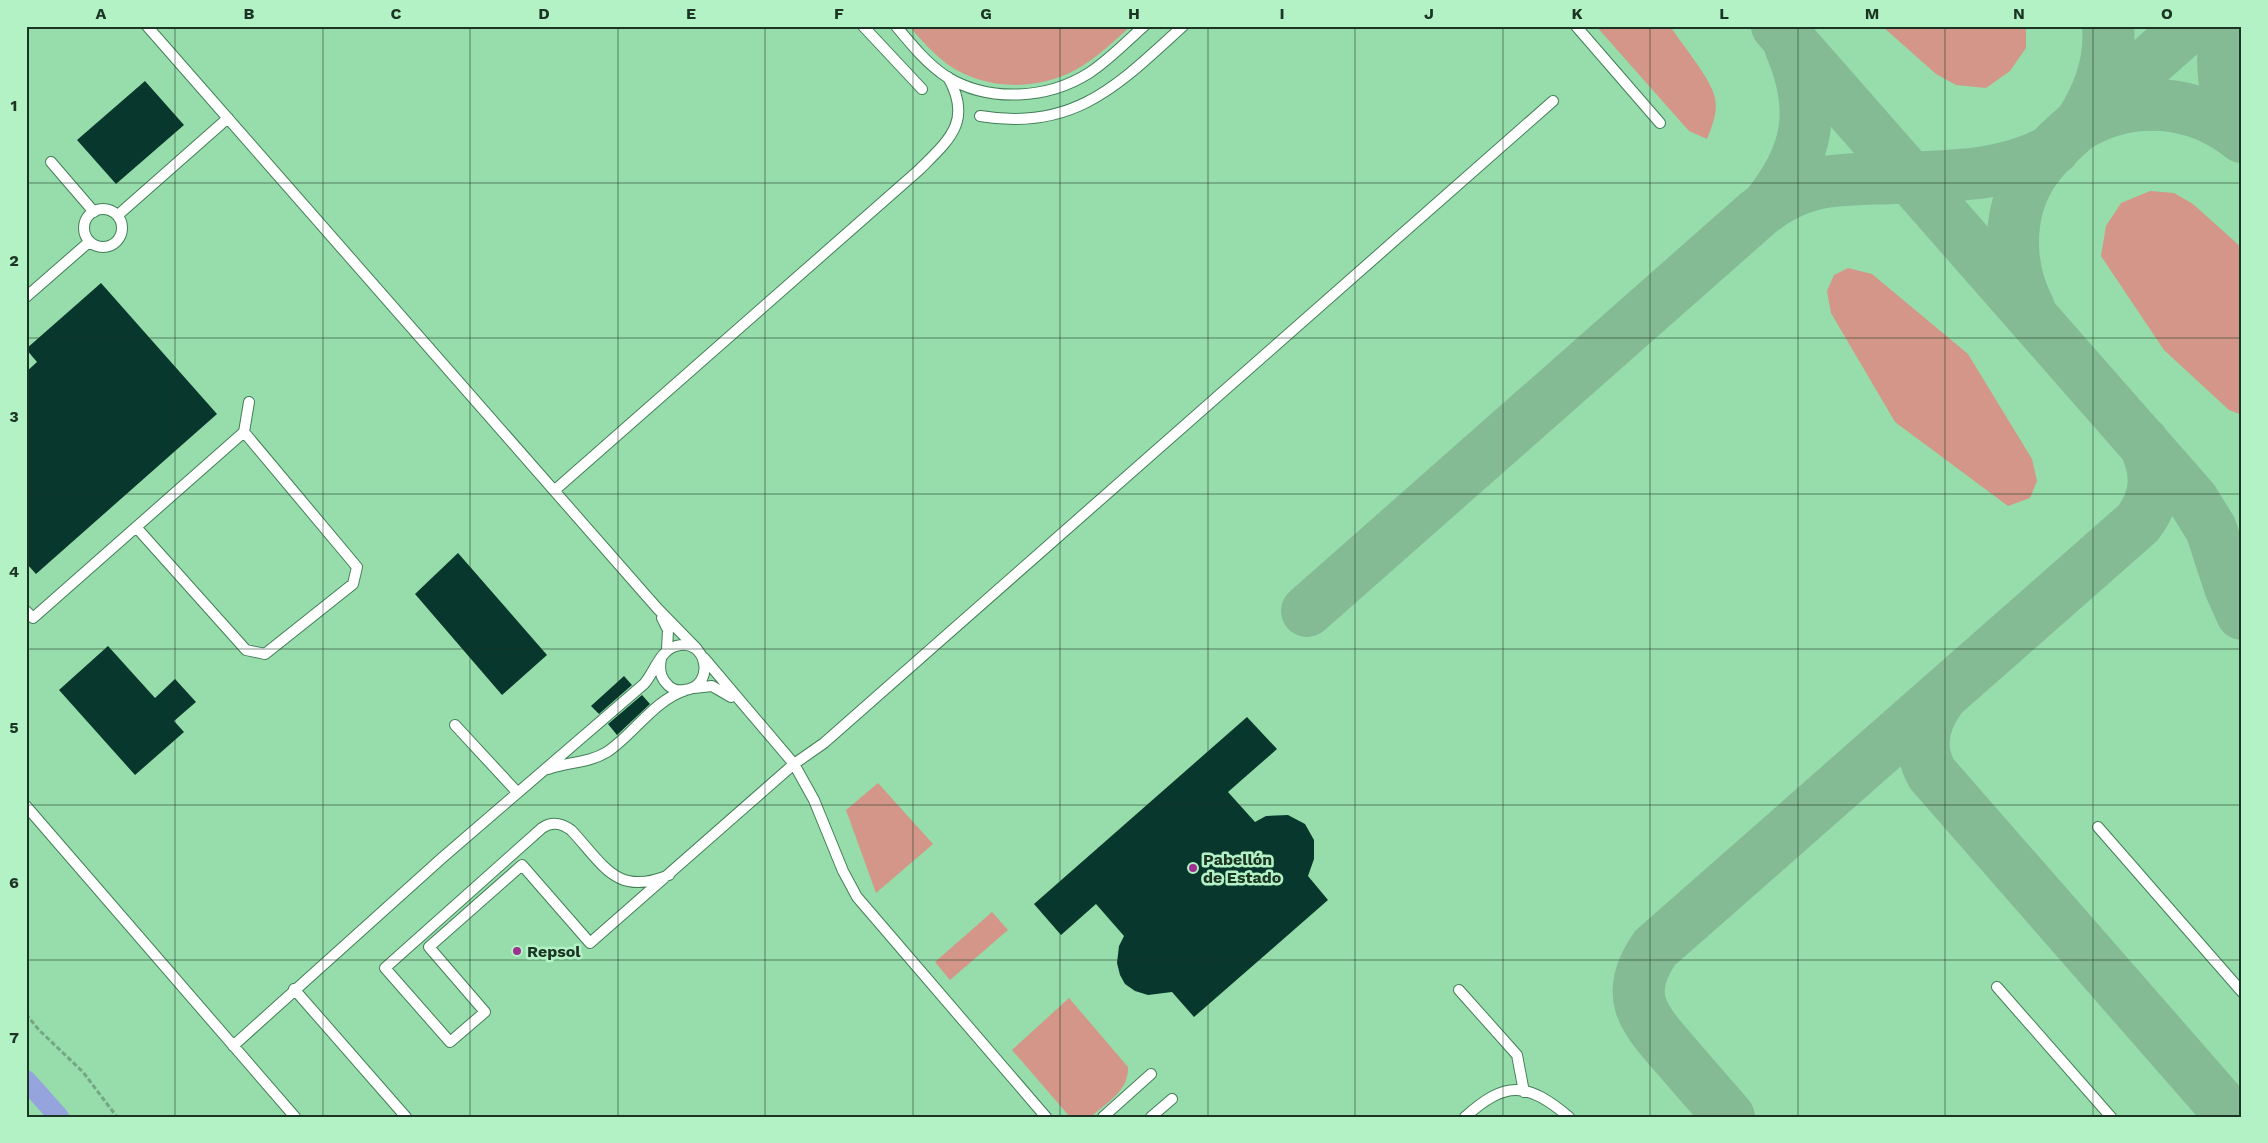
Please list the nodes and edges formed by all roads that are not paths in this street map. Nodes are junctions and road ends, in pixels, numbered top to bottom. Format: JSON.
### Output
{"nodes":[{"id":1,"x":147,"y":26,"type":"edge"},
{"id":2,"x":863,"y":26,"type":"edge"},
{"id":3,"x":896,"y":26,"type":"edge"},
{"id":4,"x":1144,"y":26,"type":"edge"},
{"id":5,"x":1183,"y":26,"type":"edge"},
{"id":6,"x":1576,"y":26,"type":"edge"},
{"id":7,"x":948,"y":78,"type":"junction"},
{"id":8,"x":922,"y":89,"type":"dead end"},
{"id":9,"x":1554,"y":101,"type":"dead end"},
{"id":10,"x":980,"y":116,"type":"dead end"},
{"id":11,"x":228,"y":118,"type":"junction"},
{"id":12,"x":1660,"y":123,"type":"dead end"},
{"id":13,"x":51,"y":162,"type":"dead end"},
{"id":14,"x":94,"y":212,"type":"junction"},
{"id":15,"x":118,"y":215,"type":"junction"},
{"id":16,"x":89,"y":242,"type":"junction"},
{"id":17,"x":26,"y":297,"type":"edge"},
{"id":18,"x":249,"y":402,"type":"dead end"},
{"id":19,"x":244,"y":432,"type":"junction"},
{"id":20,"x":555,"y":490,"type":"junction"},
{"id":21,"x":136,"y":527,"type":"junction"},
{"id":22,"x":657,"y":608,"type":"junction"},
{"id":23,"x":26,"y":611,"type":"edge"},
{"id":24,"x":698,"y":651,"type":"junction"},
{"id":25,"x":664,"y":655,"type":"junction"},
{"id":26,"x":691,"y":689,"type":"junction"},
{"id":27,"x":746,"y":709,"type":"junction"},
{"id":28,"x":455,"y":725,"type":"dead end"},
{"id":29,"x":794,"y":764,"type":"junction"},
{"id":30,"x":540,"y":773,"type":"junction"},
{"id":31,"x":517,"y":792,"type":"junction"},
{"id":32,"x":26,"y":806,"type":"edge"},
{"id":33,"x":2098,"y":827,"type":"dead end"},
{"id":34,"x":669,"y":874,"type":"junction"},
{"id":35,"x":1997,"y":987,"type":"dead end"},
{"id":36,"x":294,"y":989,"type":"junction"},
{"id":37,"x":1459,"y":990,"type":"dead end"},
{"id":38,"x":2242,"y":992,"type":"edge"},
{"id":39,"x":233,"y":1046,"type":"junction"},
{"id":40,"x":1151,"y":1074,"type":"dead end"},
{"id":41,"x":1524,"y":1092,"type":"junction"},
{"id":42,"x":1172,"y":1099,"type":"dead end"},
{"id":43,"x":295,"y":1117,"type":"edge"},
{"id":44,"x":406,"y":1117,"type":"edge"},
{"id":45,"x":1046,"y":1117,"type":"edge"},
{"id":46,"x":1103,"y":1117,"type":"edge"},
{"id":47,"x":1151,"y":1117,"type":"edge"},
{"id":48,"x":1464,"y":1117,"type":"edge"},
{"id":49,"x":1569,"y":1117,"type":"edge"},
{"id":50,"x":2111,"y":1117,"type":"edge"}],
"edges":[{"from":1,"to":11,"type":"lane"},
{"from":2,"to":8,"type":"lane"},
{"from":3,"to":7,"type":"lane"},
{"from":4,"to":7,"type":"lane"},
{"from":5,"to":10,"type":"lane"},
{"from":6,"to":12,"type":"lane"},
{"from":7,"to":20,"type":"lane"},
{"from":9,"to":29,"type":"lane"},
{"from":11,"to":15,"type":"lane"},
{"from":11,"to":20,"type":"lane"},
{"from":13,"to":14,"type":"lane"},
{"from":14,"to":15,"type":"lane"},
{"from":14,"to":16,"type":"lane"},
{"from":15,"to":16,"type":"lane"},
{"from":16,"to":17,"type":"lane"},
{"from":18,"to":19,"type":"lane"},
{"from":19,"to":21,"type":"lane"},
{"from":19,"to":21,"type":"lane"},
{"from":20,"to":22,"type":"lane"},
{"from":21,"to":23,"type":"lane"},
{"from":22,"to":24,"type":"lane"},
{"from":22,"to":25,"type":"lane"},
{"from":24,"to":25,"type":"lane"},
{"from":24,"to":26,"type":"lane"},
{"from":24,"to":27,"type":"lane"},
{"from":25,"to":26,"type":"lane"},
{"from":25,"to":30,"type":"lane"},
{"from":26,"to":27,"type":"lane"},
{"from":26,"to":30,"type":"lane"},
{"from":27,"to":29,"type":"lane"},
{"from":28,"to":31,"type":"lane"},
{"from":29,"to":34,"type":"lane"},
{"from":29,"to":45,"type":"lane"},
{"from":30,"to":31,"type":"lane"},
{"from":31,"to":36,"type":"lane"},
{"from":32,"to":39,"type":"lane"},
{"from":33,"to":38,"type":"lane"},
{"from":34,"to":34,"type":"lane"},
{"from":35,"to":50,"type":"lane"},
{"from":36,"to":39,"type":"lane"},
{"from":36,"to":44,"type":"lane"},
{"from":37,"to":41,"type":"lane"},
{"from":39,"to":43,"type":"lane"},
{"from":40,"to":46,"type":"lane"},
{"from":41,"to":48,"type":"lane"},
{"from":41,"to":49,"type":"lane"},
{"from":42,"to":47,"type":"lane"}]}
